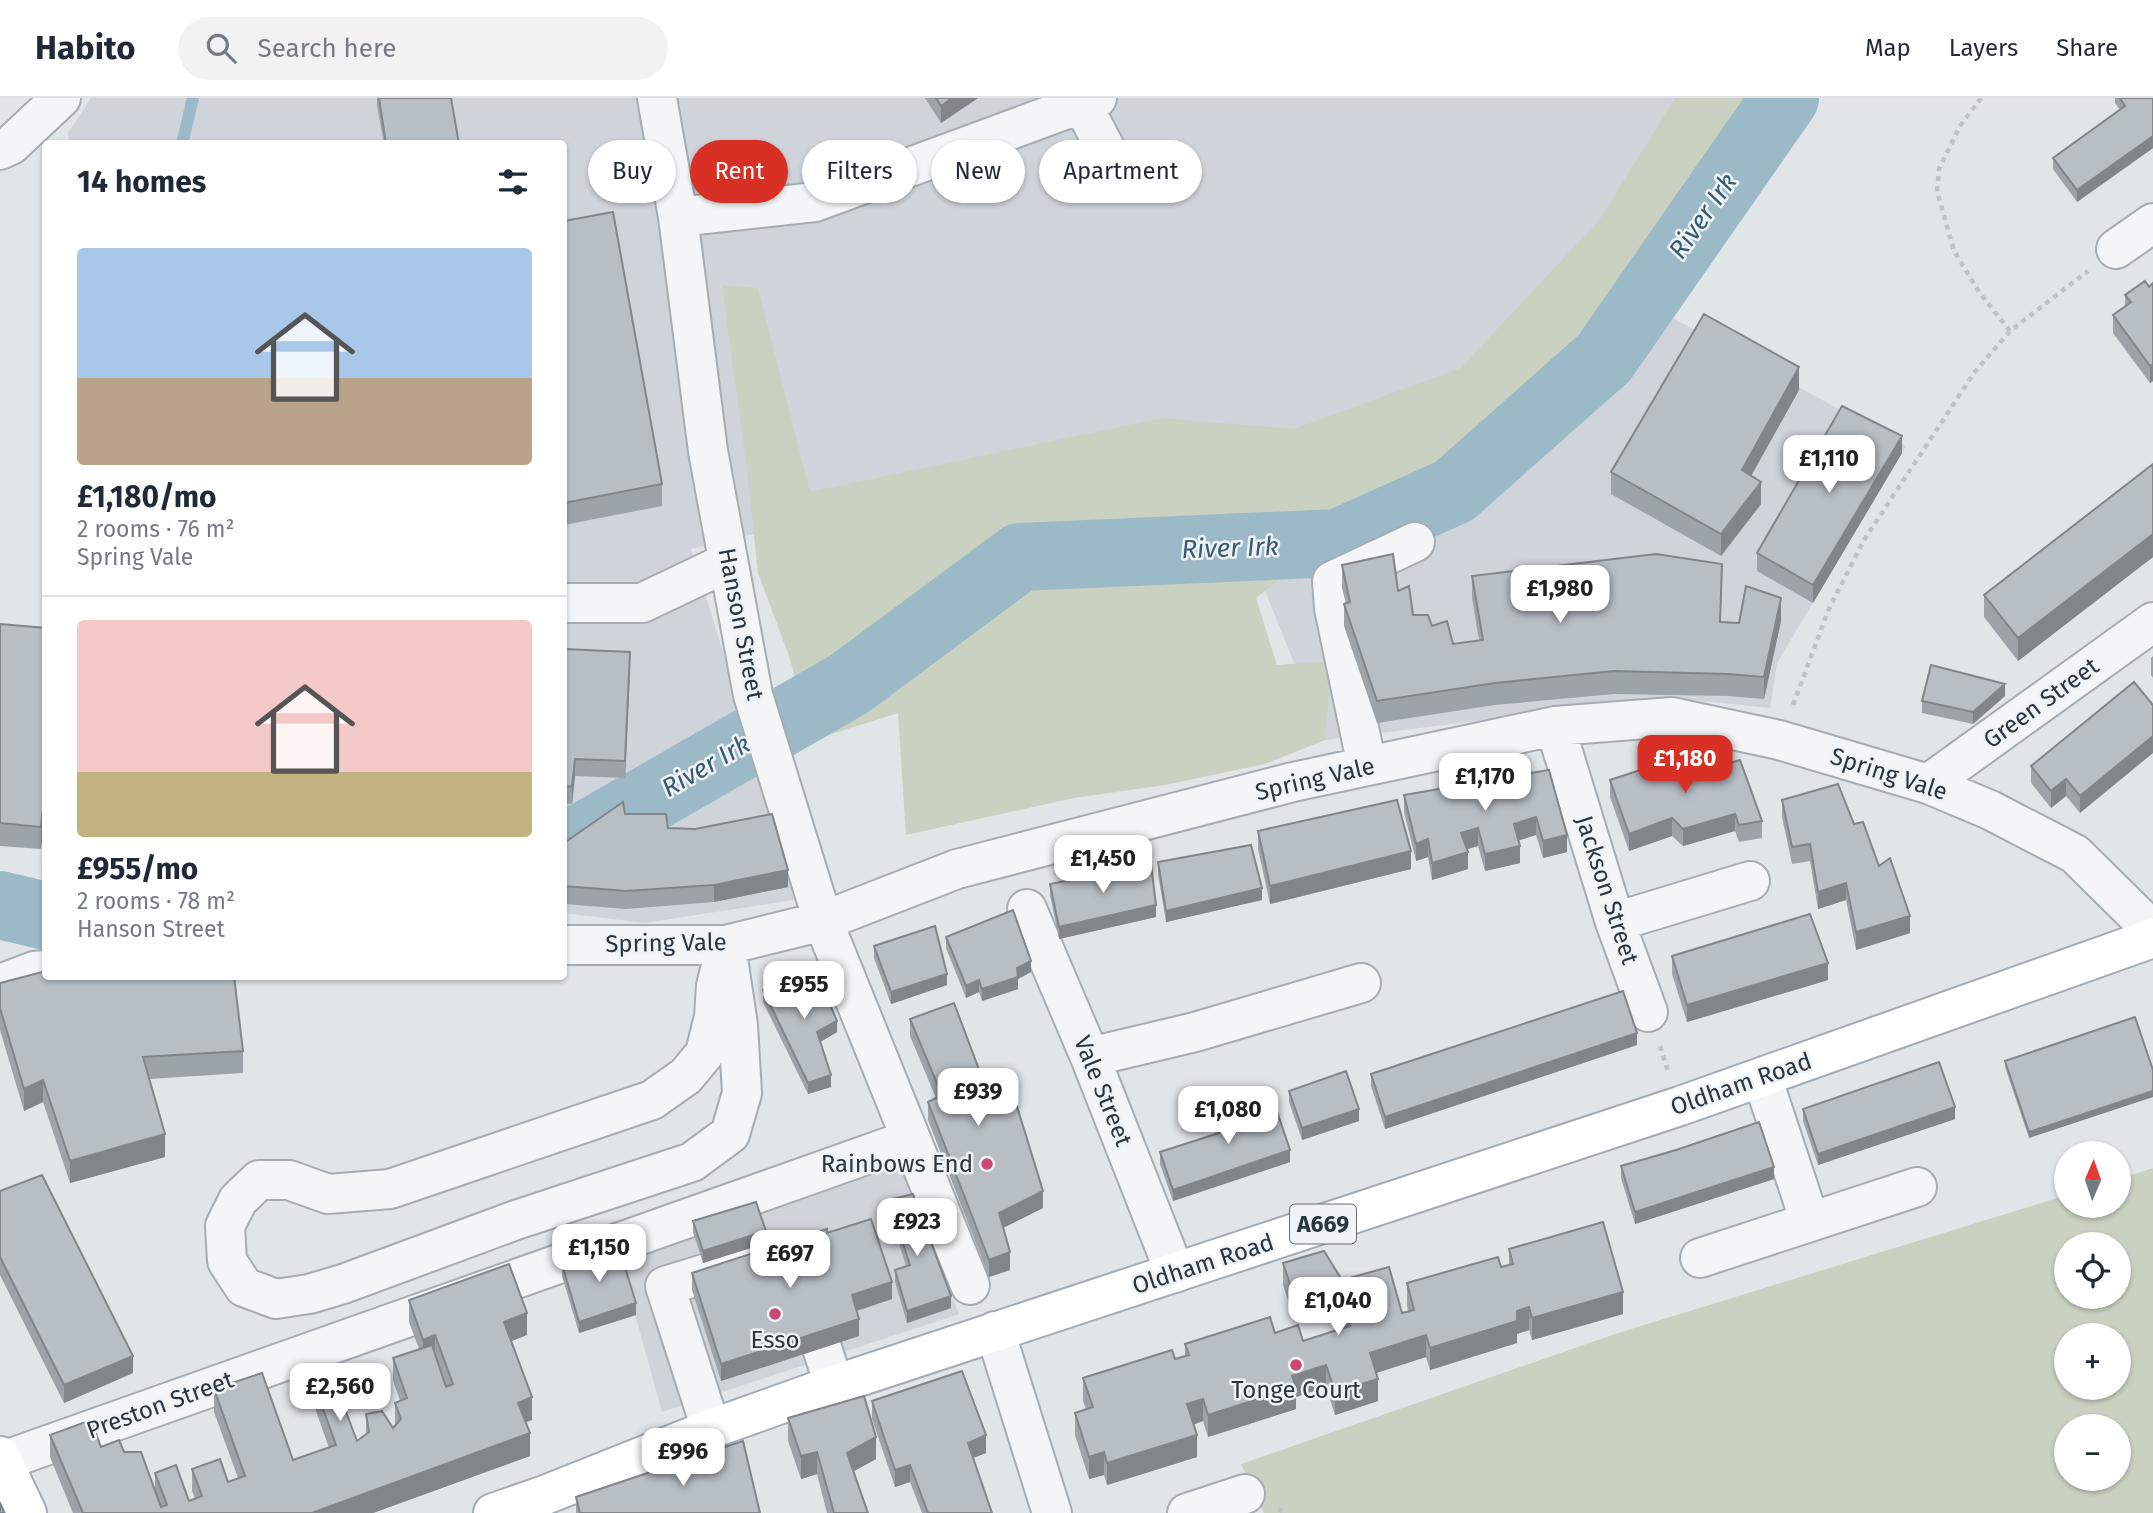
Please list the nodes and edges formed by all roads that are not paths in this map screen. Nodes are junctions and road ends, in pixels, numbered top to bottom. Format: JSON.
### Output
{"nodes":[{"id":1,"x":657,"y":98,"type":"edge"},
{"id":2,"x":57,"y":100,"type":"edge"},
{"id":3,"x":1090,"y":101,"type":"edge"},
{"id":4,"x":1105,"y":140,"type":"edge"},
{"id":5,"x":0,"y":150,"type":"edge"},
{"id":6,"x":677,"y":217,"type":"junction"},
{"id":7,"x":2153,"y":223,"type":"edge"},
{"id":8,"x":2116,"y":249,"type":"road end"},
{"id":9,"x":1415,"y":542,"type":"dead end"},
{"id":10,"x":728,"y":562,"type":"junction"},
{"id":11,"x":567,"y":603,"type":"edge"},
{"id":12,"x":2153,"y":622,"type":"edge"},
{"id":13,"x":1555,"y":726,"type":"junction"},
{"id":14,"x":1367,"y":766,"type":"junction"},
{"id":15,"x":1928,"y":784,"type":"junction"},
{"id":16,"x":1750,"y":881,"type":"dead end"},
{"id":17,"x":1027,"y":909,"type":"dead end"},
{"id":18,"x":823,"y":921,"type":"junction"},
{"id":19,"x":1615,"y":922,"type":"junction"},
{"id":20,"x":2153,"y":931,"type":"edge"},
{"id":21,"x":2153,"y":938,"type":"edge"},
{"id":22,"x":567,"y":945,"type":"edge"},
{"id":23,"x":726,"y":945,"type":"junction"},
{"id":24,"x":42,"y":970,"type":"edge"},
{"id":25,"x":1361,"y":983,"type":"dead end"},
{"id":26,"x":0,"y":984,"type":"edge"},
{"id":27,"x":1648,"y":1012,"type":"road end"},
{"id":28,"x":1090,"y":1057,"type":"junction"},
{"id":29,"x":1762,"y":1077,"type":"junction"},
{"id":30,"x":911,"y":1139,"type":"junction"},
{"id":31,"x":1917,"y":1187,"type":"dead end"},
{"id":32,"x":1810,"y":1222,"type":"junction"},
{"id":33,"x":778,"y":1251,"type":"edge"},
{"id":34,"x":1700,"y":1258,"type":"dead end"},
{"id":35,"x":1175,"y":1273,"type":"junction"},
{"id":36,"x":970,"y":1285,"type":"dead end"},
{"id":37,"x":995,"y":1331,"type":"junction"},
{"id":38,"x":822,"y":1348,"type":"edge"},
{"id":39,"x":834,"y":1385,"type":"junction"},
{"id":40,"x":711,"y":1429,"type":"junction"},
{"id":41,"x":1,"y":1459,"type":"edge"},
{"id":42,"x":1245,"y":1494,"type":"dead end"},
{"id":43,"x":548,"y":1504,"type":"edge"},
{"id":44,"x":27,"y":1513,"type":"edge"},
{"id":45,"x":493,"y":1513,"type":"edge"},
{"id":46,"x":1052,"y":1513,"type":"edge"},
{"id":47,"x":1187,"y":1513,"type":"edge"}],
"edges":[{"from":1,"to":6,"type":"street","name":"Hanson Street"},
{"from":2,"to":5,"type":"street"},
{"from":3,"to":4,"type":"street"},
{"from":3,"to":6,"type":"street"},
{"from":6,"to":10,"type":"street","name":"Hanson Street"},
{"from":7,"to":8,"type":"street"},
{"from":9,"to":14,"type":"street"},
{"from":10,"to":11,"type":"street"},
{"from":10,"to":18,"type":"street","name":"Hanson Street"},
{"from":12,"to":15,"type":"street","name":"Green Street"},
{"from":13,"to":14,"type":"street","name":"Spring Vale"},
{"from":13,"to":15,"type":"street","name":"Spring Vale"},
{"from":13,"to":19,"type":"street","name":"Jackson Street"},
{"from":14,"to":18,"type":"street","name":"Spring Vale"},
{"from":15,"to":20,"type":"street","name":"Spring Vale"},
{"from":16,"to":19,"type":"street"},
{"from":17,"to":28,"type":"street","name":"Vale Street"},
{"from":18,"to":23,"type":"street","name":"Spring Vale"},
{"from":18,"to":30,"type":"street","name":"Hanson Street"},
{"from":19,"to":27,"type":"street","name":"Jackson Street"},
{"from":21,"to":29,"type":"main road","name":"Oldham Road","number":"A669"},
{"from":22,"to":23,"type":"street","name":"Spring Vale"},
{"from":23,"to":23,"type":"street"},
{"from":24,"to":26,"type":"street"},
{"from":25,"to":28,"type":"street"},
{"from":28,"to":35,"type":"street","name":"Vale Street"},
{"from":29,"to":32,"type":"street"},
{"from":29,"to":35,"type":"main road","name":"Oldham Road","number":"A669"},
{"from":30,"to":36,"type":"street","name":"Hanson Street"},
{"from":30,"to":41,"type":"street","name":"Preston Street"},
{"from":31,"to":32,"type":"street"},
{"from":32,"to":34,"type":"street"},
{"from":33,"to":40,"type":"street"},
{"from":35,"to":37,"type":"main road","name":"Oldham Road","number":"A669"},
{"from":37,"to":39,"type":"main road","name":"Oldham Road","number":"A669"},
{"from":37,"to":46,"type":"street"},
{"from":38,"to":39,"type":"street"},
{"from":39,"to":40,"type":"main road","name":"Oldham Road","number":"A669"},
{"from":40,"to":43,"type":"main road","name":"Oldham Road","number":"A669"},
{"from":41,"to":44,"type":"main road"},
{"from":42,"to":47,"type":"street"},
{"from":43,"to":45,"type":"main road","name":"Oldham Road","number":"A669"}]}
